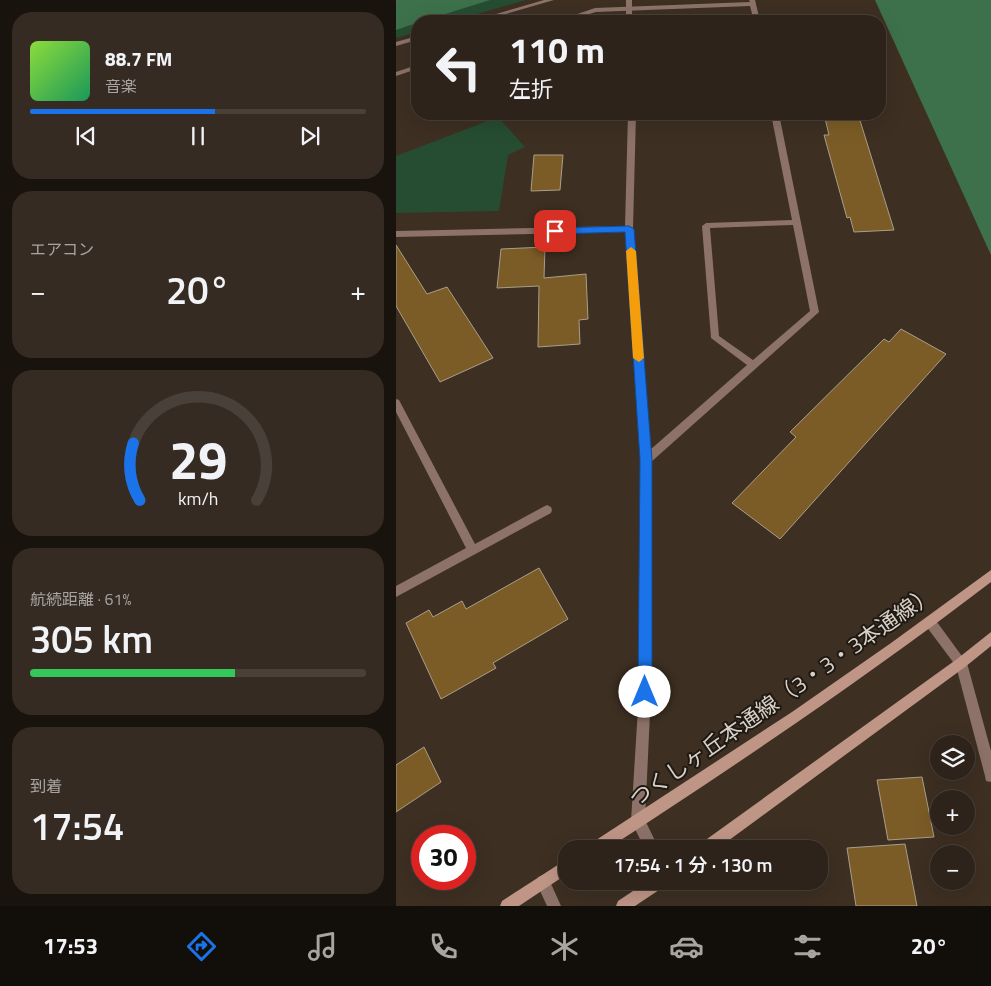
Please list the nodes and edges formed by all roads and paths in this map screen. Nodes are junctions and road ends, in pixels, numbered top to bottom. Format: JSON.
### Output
{"nodes":[{"id":1,"x":400,"y":0,"type":"edge"},
{"id":2,"x":551,"y":0,"type":"edge"},
{"id":3,"x":629,"y":0,"type":"edge"},
{"id":4,"x":396,"y":1,"type":"edge"},
{"id":5,"x":753,"y":2,"type":"edge"},
{"id":6,"x":629,"y":8,"type":"junction"},
{"id":7,"x":497,"y":15,"type":"edge"},
{"id":8,"x":579,"y":15,"type":"edge"},
{"id":9,"x":629,"y":15,"type":"edge"},
{"id":10,"x":756,"y":15,"type":"edge"},
{"id":11,"x":411,"y":40,"type":"edge"},
{"id":12,"x":396,"y":44,"type":"edge"},
{"id":13,"x":411,"y":69,"type":"edge"},
{"id":14,"x":396,"y":74,"type":"edge"},
{"id":15,"x":632,"y":120,"type":"edge"},
{"id":16,"x":776,"y":120,"type":"edge"},
{"id":17,"x":796,"y":222,"type":"junction"},
{"id":18,"x":629,"y":229,"type":"junction"},
{"id":19,"x":396,"y":234,"type":"edge"},
{"id":20,"x":752,"y":365,"type":"junction"},
{"id":21,"x":396,"y":403,"type":"edge"},
{"id":22,"x":646,"y":460,"type":"junction"},
{"id":23,"x":547,"y":510,"type":"dead end"},
{"id":24,"x":472,"y":549,"type":"junction"},
{"id":25,"x":991,"y":575,"type":"edge"},
{"id":26,"x":396,"y":592,"type":"edge"},
{"id":27,"x":930,"y":622,"type":"junction"},
{"id":28,"x":991,"y":638,"type":"edge"},
{"id":29,"x":962,"y":663,"type":"junction"},
{"id":30,"x":991,"y":776,"type":"edge"},
{"id":31,"x":638,"y":821,"type":"junction"},
{"id":32,"x":609,"y":840,"type":"edge"},
{"id":33,"x":648,"y":840,"type":"edge"},
{"id":34,"x":717,"y":840,"type":"edge"},
{"id":35,"x":558,"y":872,"type":"edge"},
{"id":36,"x":543,"y":882,"type":"junction"},
{"id":37,"x":647,"y":890,"type":"edge"},
{"id":38,"x":507,"y":906,"type":"edge"},
{"id":39,"x":554,"y":906,"type":"edge"},
{"id":40,"x":623,"y":906,"type":"edge"}],
"edges":[{"from":1,"to":4,"type":"path"},
{"from":2,"to":7,"type":"street"},
{"from":3,"to":6,"type":"street"},
{"from":5,"to":6,"type":"street"},
{"from":5,"to":10,"type":"street"},
{"from":6,"to":8,"type":"street"},
{"from":6,"to":9,"type":"street"},
{"from":11,"to":12,"type":"street"},
{"from":13,"to":14,"type":"street"},
{"from":15,"to":18,"type":"street"},
{"from":16,"to":17,"type":"street"},
{"from":17,"to":20,"type":"street"},
{"from":17,"to":20,"type":"street"},
{"from":18,"to":19,"type":"street"},
{"from":18,"to":22,"type":"street"},
{"from":20,"to":22,"type":"street"},
{"from":21,"to":24,"type":"street"},
{"from":22,"to":31,"type":"street"},
{"from":23,"to":24,"type":"street"},
{"from":24,"to":26,"type":"street"},
{"from":25,"to":27,"type":"street","name":"つくしヶ丘本通線（3・3・3本通線）"},
{"from":27,"to":29,"type":"street"},
{"from":27,"to":31,"type":"street","name":"つくしヶ丘本通線（3・3・3本通線）"},
{"from":28,"to":29,"type":"street"},
{"from":29,"to":30,"type":"street"},
{"from":29,"to":34,"type":"street"},
{"from":31,"to":32,"type":"street","name":"つくしヶ丘本通線（3・3・3本通線）"},
{"from":31,"to":33,"type":"street"},
{"from":35,"to":36,"type":"street"},
{"from":36,"to":38,"type":"street"},
{"from":36,"to":39,"type":"street"},
{"from":37,"to":40,"type":"street"}]}
